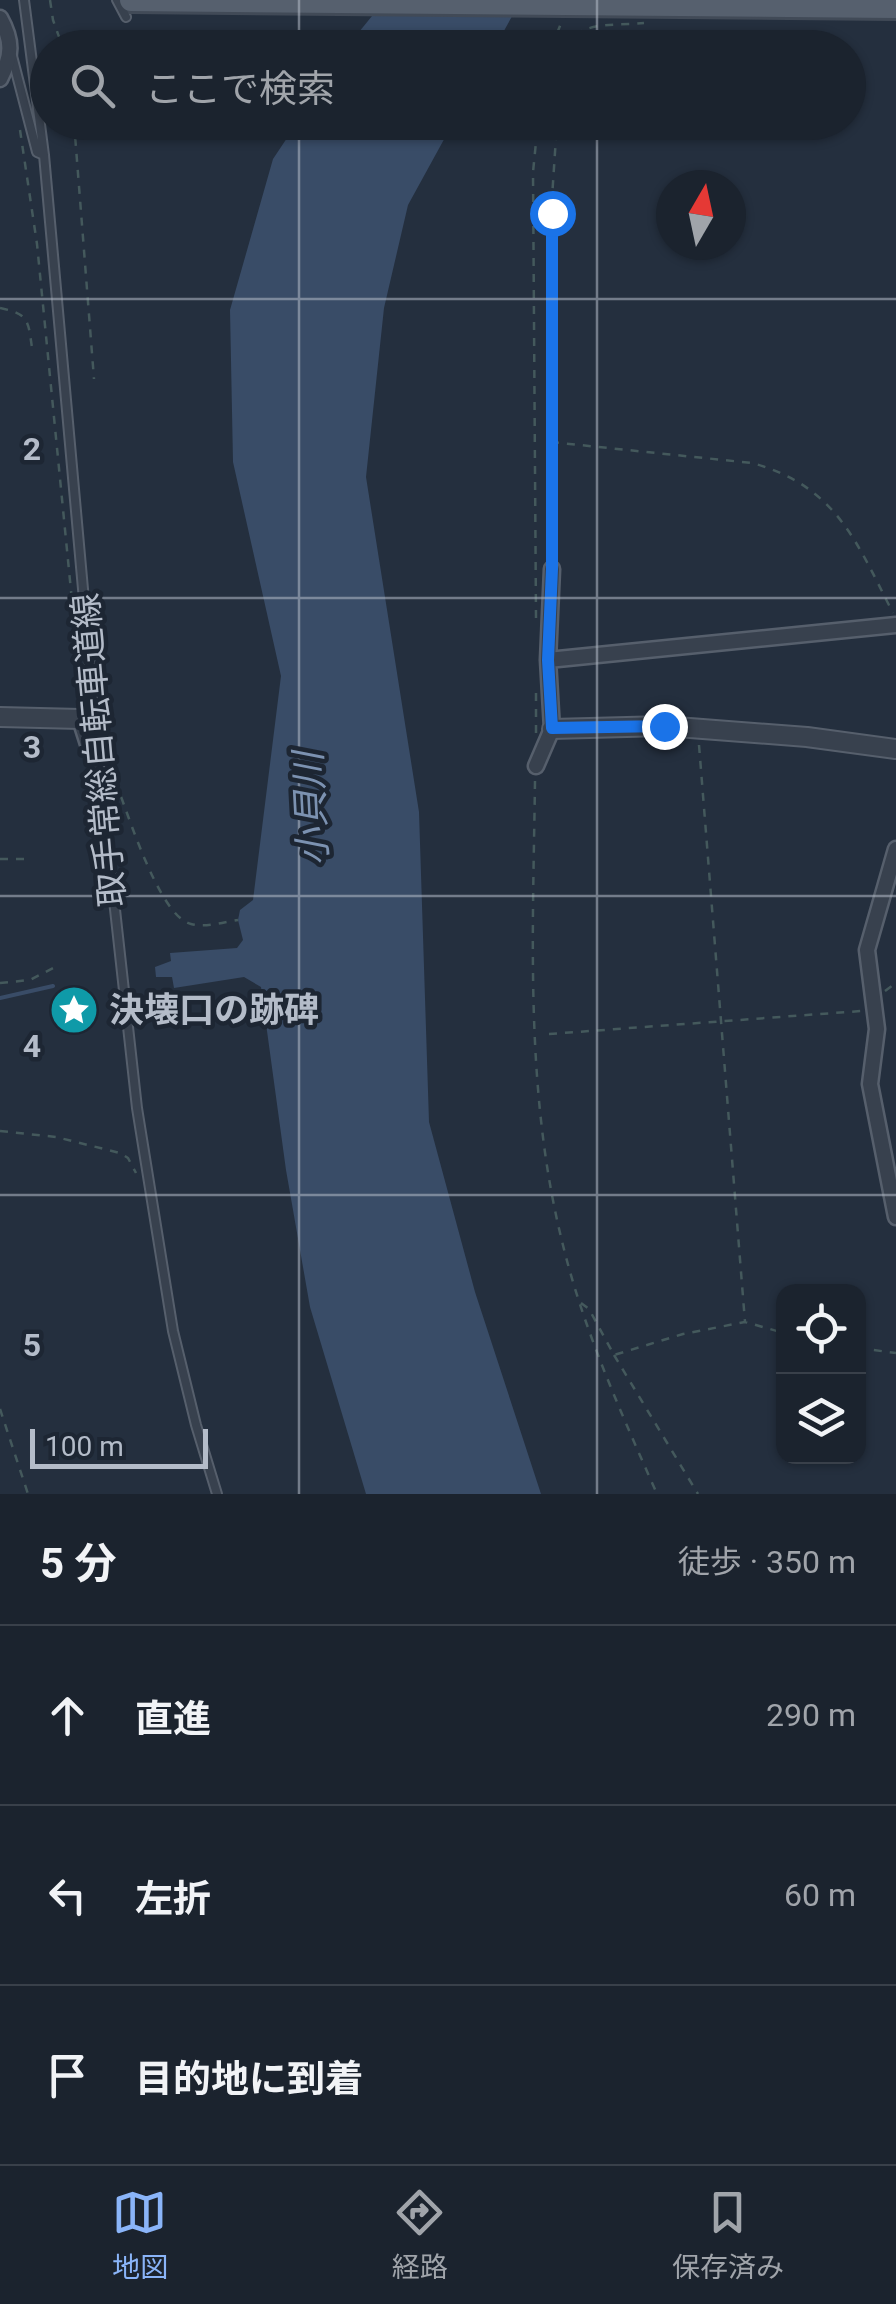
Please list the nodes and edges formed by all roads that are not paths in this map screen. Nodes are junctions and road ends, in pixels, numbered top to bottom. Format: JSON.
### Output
{"nodes":[{"id":1,"x":24,"y":0,"type":"edge"},
{"id":2,"x":116,"y":0,"type":"edge"},
{"id":3,"x":896,"y":7,"type":"edge"},
{"id":4,"x":129,"y":8,"type":"edge"},
{"id":5,"x":0,"y":18,"type":"edge"},
{"id":6,"x":30,"y":46,"type":"edge"},
{"id":7,"x":10,"y":52,"type":"junction"},
{"id":8,"x":0,"y":79,"type":"edge"},
{"id":9,"x":30,"y":119,"type":"edge"},
{"id":10,"x":35,"y":140,"type":"edge"},
{"id":11,"x":42,"y":140,"type":"edge"},
{"id":12,"x":44,"y":155,"type":"junction"},
{"id":13,"x":552,"y":569,"type":"road end"},
{"id":14,"x":896,"y":622,"type":"edge"},
{"id":15,"x":548,"y":660,"type":"junction"},
{"id":16,"x":0,"y":718,"type":"edge"},
{"id":17,"x":80,"y":718,"type":"joint"},
{"id":18,"x":552,"y":728,"type":"junction"},
{"id":19,"x":896,"y":749,"type":"edge"},
{"id":20,"x":98,"y":756,"type":"junction"},
{"id":21,"x":536,"y":766,"type":"road end"},
{"id":22,"x":896,"y":850,"type":"edge"},
{"id":23,"x":896,"y":1217,"type":"edge"},
{"id":24,"x":217,"y":1494,"type":"edge"}],
"edges":[{"from":1,"to":6,"type":"lane","name":"取手常総自転車道線"},
{"from":2,"to":4,"type":"lane"},
{"from":3,"to":4,"type":"main road"},
{"from":5,"to":7,"type":"street"},
{"from":7,"to":8,"type":"street"},
{"from":7,"to":9,"type":"lane"},
{"from":10,"to":12,"type":"lane"},
{"from":11,"to":12,"type":"lane","name":"取手常総自転車道線"},
{"from":12,"to":20,"type":"lane","name":"取手常総自転車道線"},
{"from":13,"to":15,"type":"street"},
{"from":14,"to":15,"type":"street"},
{"from":15,"to":18,"type":"street"},
{"from":16,"to":17,"type":"street"},
{"from":17,"to":20,"type":"street"},
{"from":18,"to":19,"type":"street"},
{"from":18,"to":21,"type":"street"},
{"from":20,"to":24,"type":"lane","name":"取手常総自転車道線"},
{"from":22,"to":23,"type":"street"}]}
